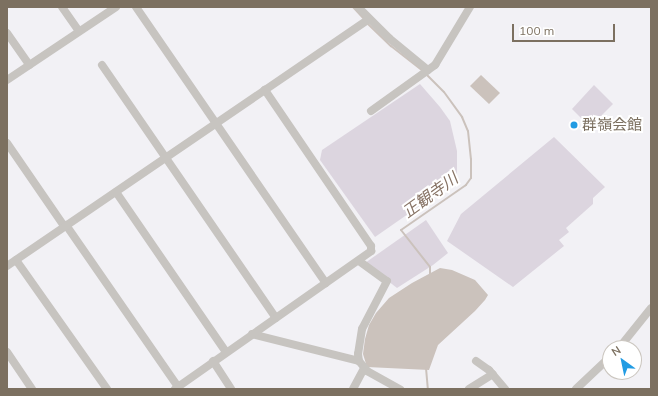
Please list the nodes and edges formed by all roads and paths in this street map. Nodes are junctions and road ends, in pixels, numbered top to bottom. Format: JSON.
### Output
{"nodes":[{"id":1,"x":62,"y":7,"type":"edge"},
{"id":2,"x":116,"y":7,"type":"edge"},
{"id":3,"x":136,"y":7,"type":"edge"},
{"id":4,"x":358,"y":7,"type":"edge"},
{"id":5,"x":470,"y":7,"type":"edge"},
{"id":6,"x":369,"y":19,"type":"junction"},
{"id":7,"x":79,"y":31,"type":"junction"},
{"id":8,"x":7,"y":34,"type":"edge"},
{"id":9,"x":29,"y":65,"type":"junction"},
{"id":10,"x":102,"y":65,"type":"dead end"},
{"id":11,"x":428,"y":70,"type":"junction"},
{"id":12,"x":7,"y":80,"type":"edge"},
{"id":13,"x":265,"y":90,"type":"junction"},
{"id":14,"x":371,"y":111,"type":"dead end"},
{"id":15,"x":216,"y":124,"type":"junction"},
{"id":16,"x":7,"y":143,"type":"edge"},
{"id":17,"x":166,"y":158,"type":"junction"},
{"id":18,"x":116,"y":192,"type":"junction"},
{"id":19,"x":65,"y":226,"type":"junction"},
{"id":20,"x":16,"y":260,"type":"junction"},
{"id":21,"x":358,"y":261,"type":"junction"},
{"id":22,"x":7,"y":266,"type":"edge"},
{"id":23,"x":326,"y":283,"type":"junction"},
{"id":24,"x":650,"y":312,"type":"edge"},
{"id":25,"x":276,"y":318,"type":"junction"},
{"id":26,"x":252,"y":334,"type":"junction"},
{"id":27,"x":626,"y":340,"type":"edge"},
{"id":28,"x":7,"y":352,"type":"edge"},
{"id":29,"x":226,"y":352,"type":"junction"},
{"id":30,"x":212,"y":361,"type":"junction"},
{"id":31,"x":476,"y":361,"type":"dead end"},
{"id":32,"x":362,"y":364,"type":"junction"},
{"id":33,"x":602,"y":365,"type":"edge"},
{"id":34,"x":493,"y":374,"type":"junction"},
{"id":35,"x":176,"y":388,"type":"edge"},
{"id":36,"x":32,"y":389,"type":"edge"},
{"id":37,"x":107,"y":389,"type":"edge"},
{"id":38,"x":232,"y":389,"type":"edge"},
{"id":39,"x":354,"y":389,"type":"edge"},
{"id":40,"x":400,"y":389,"type":"edge"},
{"id":41,"x":469,"y":389,"type":"edge"},
{"id":42,"x":505,"y":389,"type":"edge"},
{"id":43,"x":576,"y":389,"type":"edge"}],
"edges":[{"from":1,"to":7,"type":"street"},
{"from":2,"to":7,"type":"street"},
{"from":3,"to":15,"type":"street"},
{"from":4,"to":6,"type":"street"},
{"from":5,"to":11,"type":"street"},
{"from":6,"to":11,"type":"street"},
{"from":6,"to":13,"type":"street"},
{"from":7,"to":9,"type":"street"},
{"from":8,"to":9,"type":"street"},
{"from":9,"to":12,"type":"street"},
{"from":10,"to":17,"type":"street"},
{"from":11,"to":14,"type":"street"},
{"from":13,"to":15,"type":"street"},
{"from":13,"to":21,"type":"street"},
{"from":15,"to":17,"type":"street"},
{"from":15,"to":23,"type":"street"},
{"from":16,"to":19,"type":"street"},
{"from":17,"to":18,"type":"street"},
{"from":17,"to":25,"type":"street"},
{"from":18,"to":19,"type":"street"},
{"from":18,"to":29,"type":"street"},
{"from":19,"to":20,"type":"street"},
{"from":19,"to":35,"type":"street"},
{"from":20,"to":22,"type":"street"},
{"from":20,"to":37,"type":"street"},
{"from":21,"to":23,"type":"street"},
{"from":21,"to":32,"type":"street"},
{"from":23,"to":25,"type":"street"},
{"from":24,"to":27,"type":"street"},
{"from":25,"to":26,"type":"street"},
{"from":26,"to":29,"type":"street"},
{"from":26,"to":32,"type":"street"},
{"from":28,"to":36,"type":"street"},
{"from":29,"to":30,"type":"street"},
{"from":30,"to":35,"type":"street"},
{"from":30,"to":38,"type":"street"},
{"from":31,"to":34,"type":"street"},
{"from":32,"to":39,"type":"street"},
{"from":32,"to":40,"type":"street"},
{"from":33,"to":43,"type":"street"},
{"from":34,"to":41,"type":"street"},
{"from":34,"to":42,"type":"street"}]}
